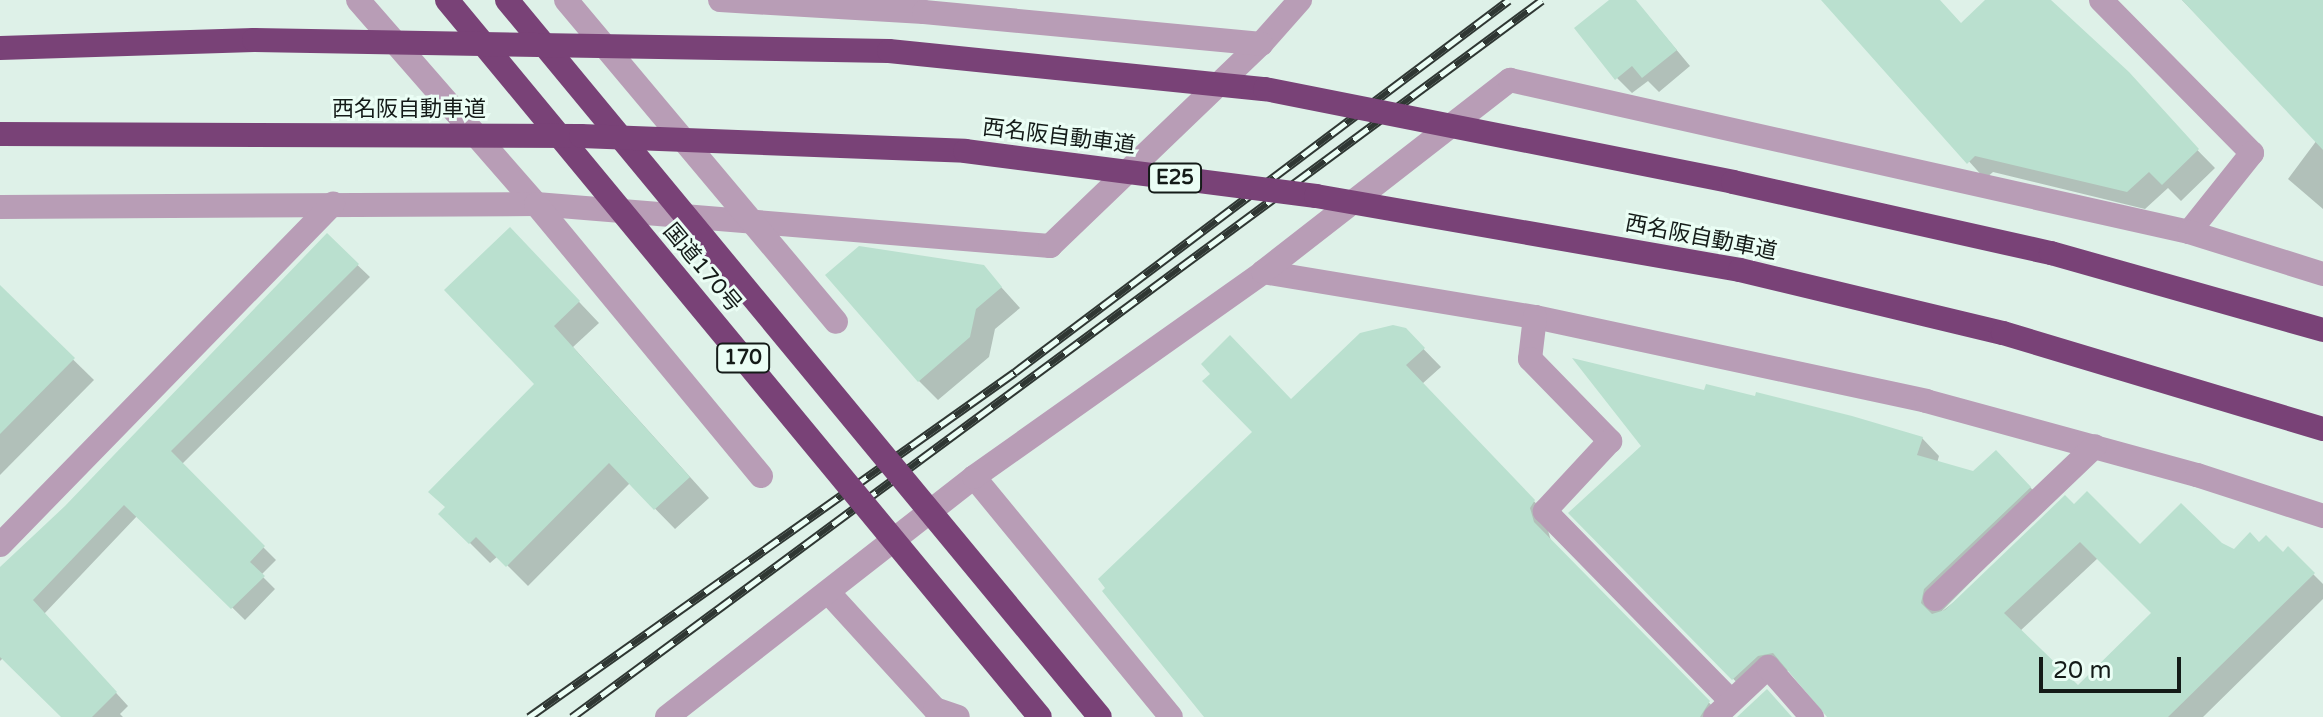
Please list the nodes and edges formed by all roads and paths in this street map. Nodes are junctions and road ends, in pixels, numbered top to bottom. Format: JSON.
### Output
{"nodes":[{"id":1,"x":358,"y":0,"type":"edge"},
{"id":2,"x":447,"y":0,"type":"edge"},
{"id":3,"x":507,"y":0,"type":"edge"},
{"id":4,"x":566,"y":0,"type":"edge"},
{"id":5,"x":720,"y":0,"type":"edge"},
{"id":6,"x":1300,"y":0,"type":"edge"},
{"id":7,"x":2101,"y":0,"type":"edge"},
{"id":8,"x":1261,"y":44,"type":"junction"},
{"id":9,"x":0,"y":48,"type":"edge"},
{"id":10,"x":0,"y":134,"type":"edge"},
{"id":11,"x":333,"y":204,"type":"junction"},
{"id":12,"x":536,"y":204,"type":"junction"},
{"id":13,"x":0,"y":207,"type":"edge"},
{"id":14,"x":751,"y":221,"type":"junction"},
{"id":15,"x":2189,"y":232,"type":"junction"},
{"id":16,"x":1263,"y":272,"type":"junction"},
{"id":17,"x":2323,"y":274,"type":"edge"},
{"id":18,"x":1535,"y":317,"type":"junction"},
{"id":19,"x":836,"y":322,"type":"dead end"},
{"id":20,"x":2323,"y":330,"type":"edge"},
{"id":21,"x":2323,"y":429,"type":"edge"},
{"id":22,"x":2095,"y":446,"type":"junction"},
{"id":23,"x":761,"y":476,"type":"dead end"},
{"id":24,"x":974,"y":477,"type":"junction"},
{"id":25,"x":2323,"y":516,"type":"edge"},
{"id":26,"x":0,"y":545,"type":"edge"},
{"id":27,"x":828,"y":592,"type":"junction"},
{"id":28,"x":1935,"y":599,"type":"dead end"},
{"id":29,"x":1723,"y":709,"type":"edge"},
{"id":30,"x":667,"y":717,"type":"edge"},
{"id":31,"x":958,"y":717,"type":"edge"},
{"id":32,"x":1040,"y":717,"type":"edge"},
{"id":33,"x":1100,"y":717,"type":"edge"},
{"id":34,"x":1171,"y":717,"type":"edge"},
{"id":35,"x":1812,"y":717,"type":"edge"}],
"edges":[{"from":1,"to":12,"type":"street"},
{"from":2,"to":32,"type":"highway","name":"国道170号","number":"170","bridge":true},
{"from":3,"to":33,"type":"highway","name":"国道170号","number":"170","bridge":true},
{"from":4,"to":14,"type":"street"},
{"from":5,"to":8,"type":"street"},
{"from":6,"to":8,"type":"street"},
{"from":7,"to":15,"type":"street"},
{"from":8,"to":14,"type":"street"},
{"from":9,"to":20,"type":"highway","bridge":true},
{"from":10,"to":21,"type":"highway","name":"西名阪自動車道","number":"E25","bridge":true},
{"from":11,"to":12,"type":"street"},
{"from":11,"to":13,"type":"street"},
{"from":11,"to":26,"type":"street"},
{"from":12,"to":14,"type":"street"},
{"from":12,"to":23,"type":"street"},
{"from":14,"to":19,"type":"street"},
{"from":15,"to":16,"type":"street"},
{"from":15,"to":17,"type":"street"},
{"from":16,"to":18,"type":"street"},
{"from":16,"to":24,"type":"street"},
{"from":18,"to":22,"type":"street"},
{"from":18,"to":29,"type":"street"},
{"from":22,"to":25,"type":"street"},
{"from":22,"to":28,"type":"street"},
{"from":24,"to":27,"type":"street"},
{"from":24,"to":34,"type":"street"},
{"from":27,"to":30,"type":"street"},
{"from":27,"to":31,"type":"street"},
{"from":29,"to":35,"type":"street"}]}
